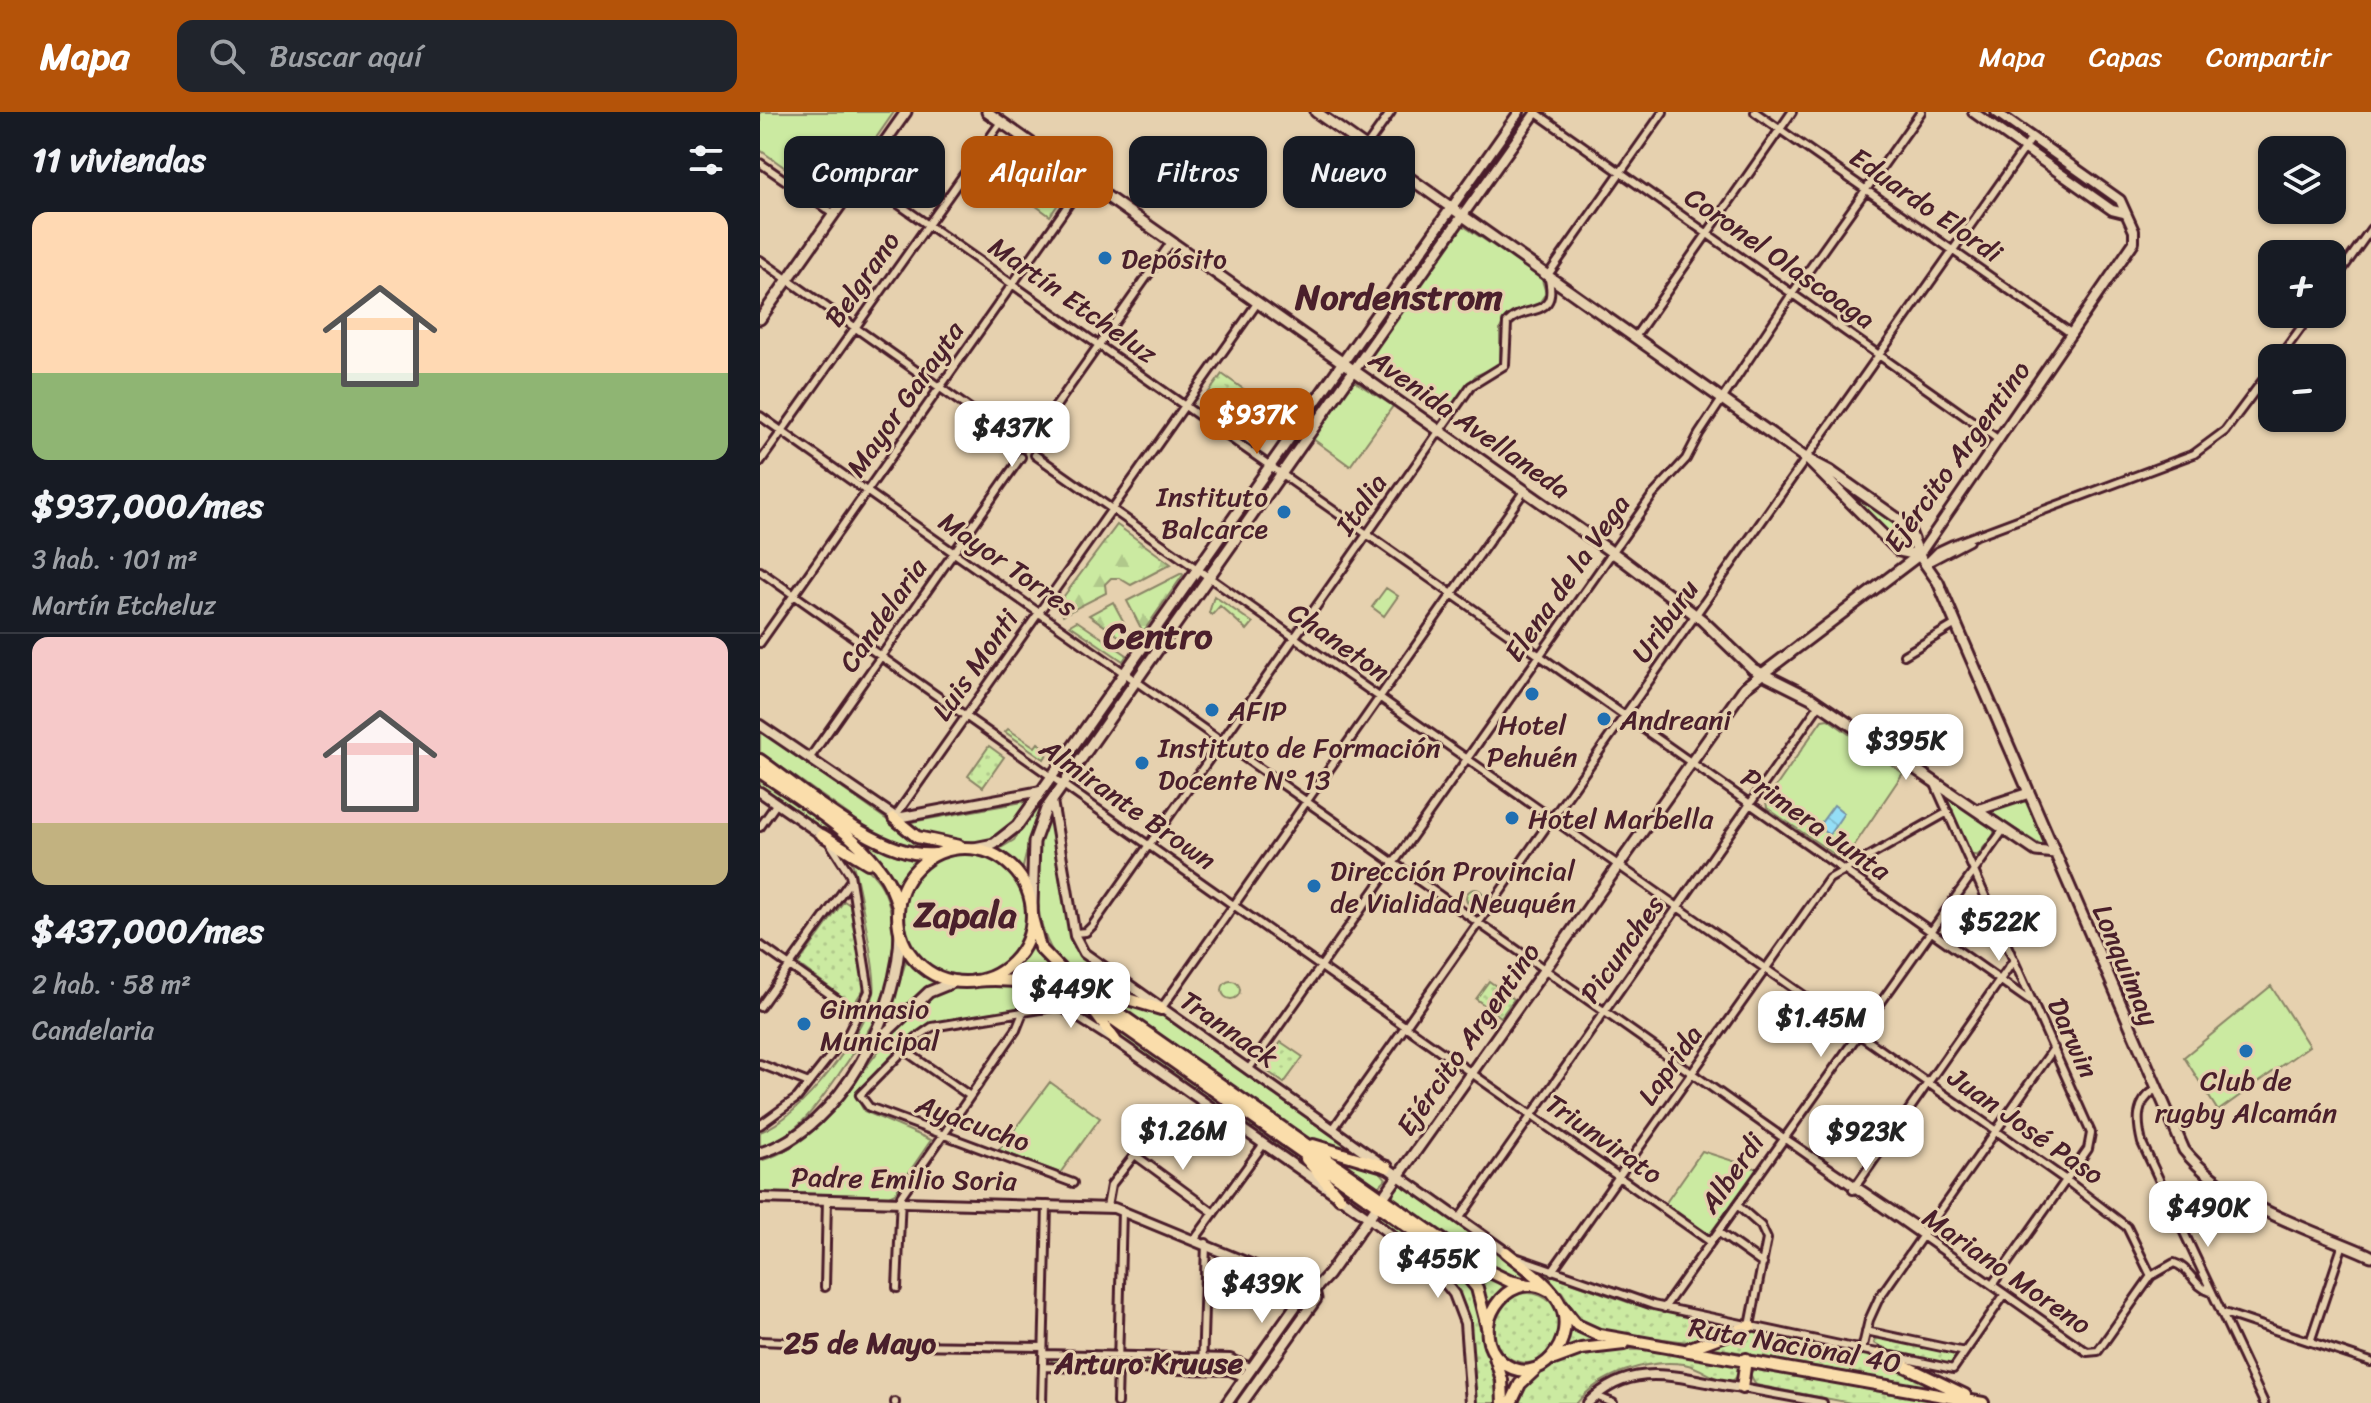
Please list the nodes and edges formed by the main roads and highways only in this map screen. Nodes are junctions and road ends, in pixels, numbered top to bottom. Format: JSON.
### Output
{"nodes":[{"id":1,"x":906,"y":112,"type":"edge"},
{"id":2,"x":987,"y":112,"type":"edge"},
{"id":3,"x":1316,"y":112,"type":"edge"},
{"id":4,"x":1452,"y":207,"type":"junction"},
{"id":5,"x":1463,"y":215,"type":"junction"},
{"id":6,"x":760,"y":319,"type":"edge"},
{"id":7,"x":1343,"y":361,"type":"junction"},
{"id":8,"x":1355,"y":369,"type":"junction"},
{"id":9,"x":1807,"y":459,"type":"junction"},
{"id":10,"x":1922,"y":559,"type":"junction"},
{"id":11,"x":1760,"y":674,"type":"junction"},
{"id":12,"x":760,"y":760,"type":"edge"},
{"id":13,"x":760,"y":772,"type":"edge"},
{"id":14,"x":2029,"y":793,"type":"junction"},
{"id":15,"x":1977,"y":810,"type":"junction"},
{"id":16,"x":894,"y":818,"type":"road end"},
{"id":17,"x":822,"y":835,"type":"road end"},
{"id":18,"x":970,"y":848,"type":"junction"},
{"id":19,"x":2055,"y":853,"type":"junction"},
{"id":20,"x":937,"y":854,"type":"junction"},
{"id":21,"x":885,"y":876,"type":"junction"},
{"id":22,"x":898,"y":912,"type":"junction"},
{"id":23,"x":1032,"y":912,"type":"junction"},
{"id":24,"x":900,"y":930,"type":"junction"},
{"id":25,"x":1070,"y":979,"type":"junction"},
{"id":26,"x":956,"y":981,"type":"junction"},
{"id":27,"x":974,"y":981,"type":"junction"},
{"id":28,"x":1083,"y":1000,"type":"junction"},
{"id":29,"x":1161,"y":1009,"type":"road end"},
{"id":30,"x":1115,"y":1040,"type":"road end"},
{"id":31,"x":866,"y":1051,"type":"junction"},
{"id":32,"x":1294,"y":1141,"type":"junction"},
{"id":33,"x":762,"y":1151,"type":"edge"},
{"id":34,"x":1387,"y":1167,"type":"road end"},
{"id":35,"x":1340,"y":1198,"type":"road end"},
{"id":36,"x":1380,"y":1201,"type":"junction"},
{"id":37,"x":1411,"y":1251,"type":"road end"},
{"id":38,"x":1506,"y":1252,"type":"road end"},
{"id":39,"x":2371,"y":1256,"type":"edge"},
{"id":40,"x":1466,"y":1272,"type":"junction"},
{"id":41,"x":1528,"y":1285,"type":"junction"},
{"id":42,"x":1314,"y":1290,"type":"junction"},
{"id":43,"x":1548,"y":1290,"type":"junction"},
{"id":44,"x":1561,"y":1305,"type":"junction"},
{"id":45,"x":1750,"y":1326,"type":"road end"},
{"id":46,"x":1488,"y":1331,"type":"junction"},
{"id":47,"x":1646,"y":1344,"type":"junction"},
{"id":48,"x":1672,"y":1349,"type":"junction"},
{"id":49,"x":1493,"y":1352,"type":"junction"},
{"id":50,"x":1880,"y":1354,"type":"road end"},
{"id":51,"x":1746,"y":1359,"type":"junction"},
{"id":52,"x":1540,"y":1366,"type":"junction"},
{"id":53,"x":1742,"y":1388,"type":"road end"},
{"id":54,"x":1513,"y":1399,"type":"edge"},
{"id":55,"x":1244,"y":1402,"type":"edge"},
{"id":56,"x":1227,"y":1403,"type":"edge"},
{"id":57,"x":1503,"y":1403,"type":"edge"},
{"id":58,"x":1983,"y":1403,"type":"edge"},
{"id":59,"x":1990,"y":1403,"type":"edge"}],
"edges":[{"from":1,"to":6,"type":"main road"},
{"from":2,"to":7,"type":"main road","name":"Avenida Avellaneda"},
{"from":3,"to":4,"type":"main road"},
{"from":4,"to":5,"type":"main road"},
{"from":4,"to":7,"type":"main road"},
{"from":5,"to":8,"type":"main road"},
{"from":5,"to":9,"type":"main road"},
{"from":7,"to":8,"type":"main road","name":"Avenida Avellaneda"},
{"from":7,"to":18,"type":"main road"},
{"from":8,"to":11,"type":"main road","name":"Avenida Avellaneda"},
{"from":8,"to":23,"type":"main road"},
{"from":9,"to":10,"type":"main road"},
{"from":9,"to":10,"type":"main road","name":"Lonquimay"},
{"from":10,"to":11,"type":"main road","name":"Ejército Argentino"},
{"from":10,"to":14,"type":"main road","name":"Lonquimay"},
{"from":11,"to":15,"type":"main road","name":"Avenida Avellaneda"},
{"from":11,"to":36,"type":"main road","name":"Ejército Argentino"},
{"from":12,"to":20,"type":"main road"},
{"from":13,"to":21,"type":"main road"},
{"from":14,"to":15,"type":"main road"},
{"from":14,"to":19,"type":"main road","name":"Lonquimay"},
{"from":15,"to":19,"type":"main road","name":"Avenida Avellaneda"},
{"from":16,"to":18,"type":"main road"},
{"from":17,"to":21,"type":"main road"},
{"from":18,"to":20,"type":"main road"},
{"from":18,"to":23,"type":"main road"},
{"from":19,"to":39,"type":"main road","name":"Lonquimay"},
{"from":20,"to":22,"type":"main road"},
{"from":21,"to":22,"type":"main road"},
{"from":22,"to":24,"type":"main road"},
{"from":23,"to":25,"type":"main road"},
{"from":23,"to":27,"type":"main road"},
{"from":24,"to":26,"type":"main road"},
{"from":24,"to":31,"type":"main road"},
{"from":25,"to":29,"type":"main road"},
{"from":25,"to":32,"type":"main road"},
{"from":26,"to":27,"type":"main road"},
{"from":26,"to":31,"type":"main road"},
{"from":27,"to":28,"type":"main road"},
{"from":28,"to":30,"type":"main road"},
{"from":28,"to":32,"type":"main road"},
{"from":31,"to":33,"type":"main road"},
{"from":32,"to":34,"type":"main road"},
{"from":32,"to":35,"type":"main road"},
{"from":32,"to":36,"type":"main road"},
{"from":36,"to":40,"type":"main road"},
{"from":36,"to":41,"type":"main road"},
{"from":36,"to":42,"type":"main road","name":"Ejército Argentino"},
{"from":37,"to":40,"type":"main road"},
{"from":38,"to":43,"type":"main road"},
{"from":40,"to":46,"type":"main road"},
{"from":41,"to":43,"type":"main road"},
{"from":41,"to":46,"type":"main road"},
{"from":42,"to":55,"type":"main road"},
{"from":42,"to":56,"type":"main road"},
{"from":43,"to":44,"type":"main road"},
{"from":44,"to":47,"type":"main road","name":"Ruta Nacional 40"},
{"from":44,"to":52,"type":"main road"},
{"from":45,"to":48,"type":"main road"},
{"from":46,"to":49,"type":"main road"},
{"from":47,"to":48,"type":"main road","name":"Ruta Nacional 40"},
{"from":47,"to":52,"type":"main road","name":"Ruta Nacional 40"},
{"from":48,"to":51,"type":"main road","name":"Ruta Nacional 40"},
{"from":49,"to":52,"type":"main road"},
{"from":49,"to":57,"type":"main road"},
{"from":50,"to":59,"type":"main road"},
{"from":51,"to":53,"type":"main road"},
{"from":51,"to":58,"type":"main road","name":"Ruta Nacional 40"},
{"from":52,"to":54,"type":"main road","name":"Ruta Nacional 40"}]}
